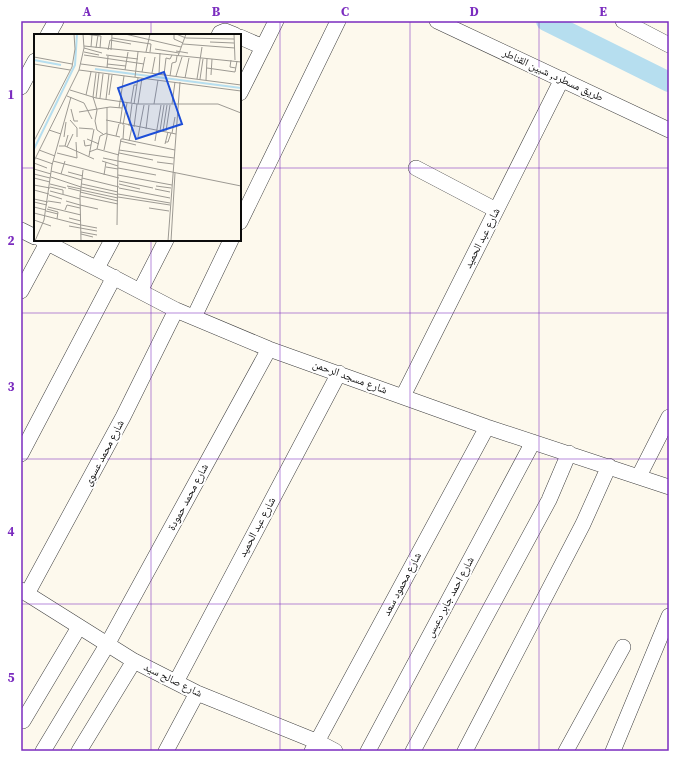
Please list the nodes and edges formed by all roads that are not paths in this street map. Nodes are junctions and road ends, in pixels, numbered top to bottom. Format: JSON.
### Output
{"nodes":[{"id":1,"x":56,"y":21,"type":"edge"},
{"id":2,"x":276,"y":21,"type":"edge"},
{"id":3,"x":338,"y":21,"type":"edge"},
{"id":4,"x":437,"y":21,"type":"edge"},
{"id":5,"x":623,"y":21,"type":"edge"},
{"id":6,"x":49,"y":34,"type":"edge"},
{"id":7,"x":220,"y":34,"type":"edge"},
{"id":8,"x":232,"y":34,"type":"edge"},
{"id":9,"x":241,"y":37,"type":"edge"},
{"id":10,"x":667,"y":40,"type":"edge"},
{"id":11,"x":263,"y":47,"type":"junction"},
{"id":12,"x":34,"y":63,"type":"edge"},
{"id":13,"x":562,"y":79,"type":"junction"},
{"id":14,"x":21,"y":87,"type":"edge"},
{"id":15,"x":241,"y":91,"type":"edge"},
{"id":16,"x":669,"y":130,"type":"edge"},
{"id":17,"x":416,"y":168,"type":"dead end"},
{"id":18,"x":496,"y":210,"type":"junction"},
{"id":19,"x":241,"y":220,"type":"edge"},
{"id":20,"x":21,"y":230,"type":"edge"},
{"id":21,"x":34,"y":236,"type":"edge"},
{"id":22,"x":41,"y":241,"type":"edge"},
{"id":23,"x":43,"y":241,"type":"edge"},
{"id":24,"x":111,"y":241,"type":"edge"},
{"id":25,"x":165,"y":241,"type":"edge"},
{"id":26,"x":231,"y":241,"type":"edge"},
{"id":27,"x":97,"y":268,"type":"junction"},
{"id":28,"x":114,"y":277,"type":"junction"},
{"id":29,"x":140,"y":290,"type":"junction"},
{"id":30,"x":21,"y":291,"type":"edge"},
{"id":31,"x":176,"y":310,"type":"junction"},
{"id":32,"x":194,"y":317,"type":"junction"},
{"id":33,"x":269,"y":348,"type":"junction"},
{"id":34,"x":338,"y":373,"type":"junction"},
{"id":35,"x":402,"y":396,"type":"junction"},
{"id":36,"x":669,"y":416,"type":"edge"},
{"id":37,"x":487,"y":427,"type":"junction"},
{"id":38,"x":533,"y":442,"type":"junction"},
{"id":39,"x":569,"y":453,"type":"junction"},
{"id":40,"x":21,"y":454,"type":"edge"},
{"id":41,"x":608,"y":466,"type":"junction"},
{"id":42,"x":639,"y":476,"type":"junction"},
{"id":43,"x":669,"y":486,"type":"edge"},
{"id":44,"x":24,"y":592,"type":"edge"},
{"id":45,"x":669,"y":616,"type":"edge"},
{"id":46,"x":79,"y":627,"type":"junction"},
{"id":47,"x":107,"y":645,"type":"junction"},
{"id":48,"x":623,"y":647,"type":"dead end"},
{"id":49,"x":134,"y":661,"type":"junction"},
{"id":50,"x":176,"y":682,"type":"junction"},
{"id":51,"x":197,"y":693,"type":"junction"},
{"id":52,"x":23,"y":721,"type":"dead end"},
{"id":53,"x":315,"y":746,"type":"edge"},
{"id":54,"x":43,"y":751,"type":"edge"},
{"id":55,"x":79,"y":751,"type":"edge"},
{"id":56,"x":166,"y":751,"type":"edge"},
{"id":57,"x":334,"y":751,"type":"edge"},
{"id":58,"x":368,"y":751,"type":"edge"},
{"id":59,"x":413,"y":751,"type":"edge"},
{"id":60,"x":465,"y":751,"type":"edge"},
{"id":61,"x":566,"y":751,"type":"edge"},
{"id":62,"x":612,"y":751,"type":"edge"}],
"edges":[{"from":1,"to":6,"type":"street"},
{"from":2,"to":11,"type":"street"},
{"from":3,"to":19,"type":"street"},
{"from":4,"to":13,"type":"street","name":"طريق مسطرد, شبين القناطر"},
{"from":5,"to":10,"type":"street"},
{"from":7,"to":8,"type":"street"},
{"from":9,"to":11,"type":"street"},
{"from":11,"to":15,"type":"street"},
{"from":12,"to":14,"type":"street"},
{"from":13,"to":16,"type":"street","name":"طريق مسطرد, شبين القناطر"},
{"from":13,"to":18,"type":"street","name":"شارع عبد الحميد"},
{"from":17,"to":18,"type":"street"},
{"from":18,"to":35,"type":"street","name":"شارع عبد الحميد"},
{"from":20,"to":21,"type":"street","name":"شارع مسجد الرحمن"},
{"from":22,"to":30,"type":"street"},
{"from":23,"to":27,"type":"street","name":"شارع مسجد الرحمن"},
{"from":24,"to":27,"type":"street"},
{"from":25,"to":29,"type":"street"},
{"from":26,"to":32,"type":"street"},
{"from":27,"to":28,"type":"street","name":"شارع مسجد الرحمن"},
{"from":28,"to":29,"type":"street","name":"شارع مسجد الرحمن"},
{"from":28,"to":40,"type":"street"},
{"from":29,"to":31,"type":"street","name":"شارع مسجد الرحمن"},
{"from":31,"to":32,"type":"street","name":"شارع مسجد الرحمن"},
{"from":31,"to":44,"type":"street","name":"شارع محمد عسوى"},
{"from":32,"to":33,"type":"street","name":"شارع مسجد الرحمن"},
{"from":33,"to":34,"type":"street","name":"شارع مسجد الرحمن"},
{"from":33,"to":47,"type":"street","name":"شارع محمد حمودة"},
{"from":34,"to":35,"type":"street","name":"شارع مسجد الرحمن"},
{"from":34,"to":50,"type":"street","name":"شارع عبد الحميد"},
{"from":35,"to":37,"type":"street","name":"شارع مسجد الرحمن"},
{"from":36,"to":42,"type":"street"},
{"from":37,"to":38,"type":"street","name":"شارع مسجد الرحمن"},
{"from":37,"to":53,"type":"street","name":"شارع محمود سعد"},
{"from":38,"to":39,"type":"street","name":"شارع مسجد الرحمن"},
{"from":38,"to":58,"type":"street","name":"شارع احمد جابر دعبس"},
{"from":39,"to":41,"type":"street","name":"شارع مسجد الرحمن"},
{"from":39,"to":59,"type":"street"},
{"from":41,"to":42,"type":"street","name":"شارع مسجد الرحمن"},
{"from":41,"to":60,"type":"street"},
{"from":42,"to":43,"type":"street","name":"شارع مسجد الرحمن"},
{"from":44,"to":46,"type":"street","name":"شارع صالح سيد"},
{"from":45,"to":62,"type":"street"},
{"from":46,"to":47,"type":"street","name":"شارع صالح سيد"},
{"from":46,"to":52,"type":"street"},
{"from":47,"to":49,"type":"street","name":"شارع صالح سيد"},
{"from":47,"to":54,"type":"street","name":"شارع محمد حمودة"},
{"from":48,"to":61,"type":"street"},
{"from":49,"to":50,"type":"street","name":"شارع صالح سيد"},
{"from":49,"to":55,"type":"street"},
{"from":50,"to":51,"type":"street","name":"شارع صالح سيد"},
{"from":51,"to":53,"type":"street","name":"شارع صالح سيد"},
{"from":51,"to":56,"type":"street"},
{"from":53,"to":57,"type":"street","name":"شارع صالح سيد"}]}
